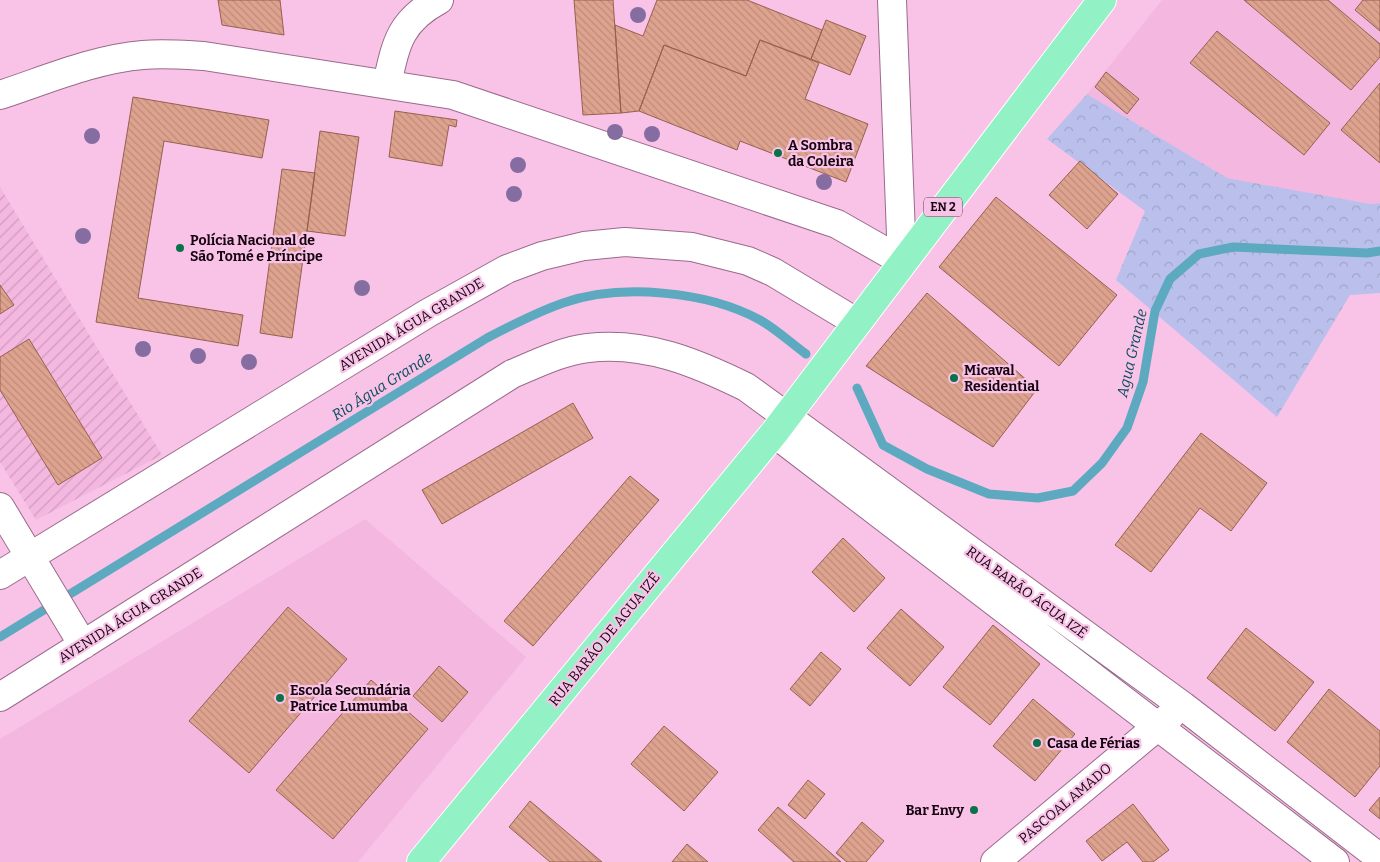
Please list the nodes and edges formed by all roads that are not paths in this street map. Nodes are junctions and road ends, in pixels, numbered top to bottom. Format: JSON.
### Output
{"nodes":[{"id":1,"x":439,"y":0,"type":"edge"},
{"id":2,"x":892,"y":0,"type":"edge"},
{"id":3,"x":1102,"y":0,"type":"edge"},
{"id":4,"x":387,"y":84,"type":"junction"},
{"id":5,"x":0,"y":96,"type":"edge"},
{"id":6,"x":902,"y":261,"type":"junction"},
{"id":7,"x":856,"y":322,"type":"junction"},
{"id":8,"x":659,"y":352,"type":"joint"},
{"id":9,"x":780,"y":424,"type":"junction"},
{"id":10,"x":0,"y":508,"type":"edge"},
{"id":11,"x":29,"y":557,"type":"junction"},
{"id":12,"x":0,"y":575,"type":"edge"},
{"id":13,"x":77,"y":635,"type":"junction"},
{"id":14,"x":0,"y":697,"type":"edge"},
{"id":15,"x":1183,"y":706,"type":"junction"},
{"id":16,"x":1156,"y":726,"type":"junction"},
{"id":17,"x":1380,"y":858,"type":"edge"},
{"id":18,"x":421,"y":862,"type":"edge"},
{"id":19,"x":995,"y":862,"type":"edge"},
{"id":20,"x":1335,"y":862,"type":"edge"}],
"edges":[{"from":1,"to":4,"type":"street"},
{"from":2,"to":6,"type":"street"},
{"from":3,"to":6,"type":"main road","number":"EN 2"},
{"from":4,"to":5,"type":"street"},
{"from":4,"to":6,"type":"street"},
{"from":6,"to":7,"type":"main road","number":"EN 2"},
{"from":7,"to":9,"type":"main road","number":"EN 2"},
{"from":7,"to":11,"type":"street","name":"AVENIDA ÁGUA GRANDE"},
{"from":8,"to":9,"type":"street","name":"RUA BARÃO ÁGUA IZÉ"},
{"from":8,"to":13,"type":"street","name":"AVENIDA ÁGUA GRANDE"},
{"from":9,"to":15,"type":"street","name":"RUA BARÃO ÁGUA IZÉ"},
{"from":9,"to":16,"type":"street","name":"RUA BARÃO ÁGUA IZÉ"},
{"from":9,"to":18,"type":"main road","name":"RUA BARÃO DE AGUA IZÉ"},
{"from":10,"to":11,"type":"street"},
{"from":11,"to":12,"type":"street","name":"AVENIDA ÁGUA GRANDE"},
{"from":11,"to":13,"type":"street"},
{"from":13,"to":14,"type":"street","name":"AVENIDA ÁGUA GRANDE"},
{"from":15,"to":16,"type":"street","name":"PASCOAL AMADO"},
{"from":15,"to":17,"type":"street","name":"RUA BARÃO ÁGUA IZÉ"},
{"from":16,"to":19,"type":"street","name":"PASCOAL AMADO"},
{"from":16,"to":20,"type":"street","name":"RUA BARÃO ÁGUA IZÉ"}]}
